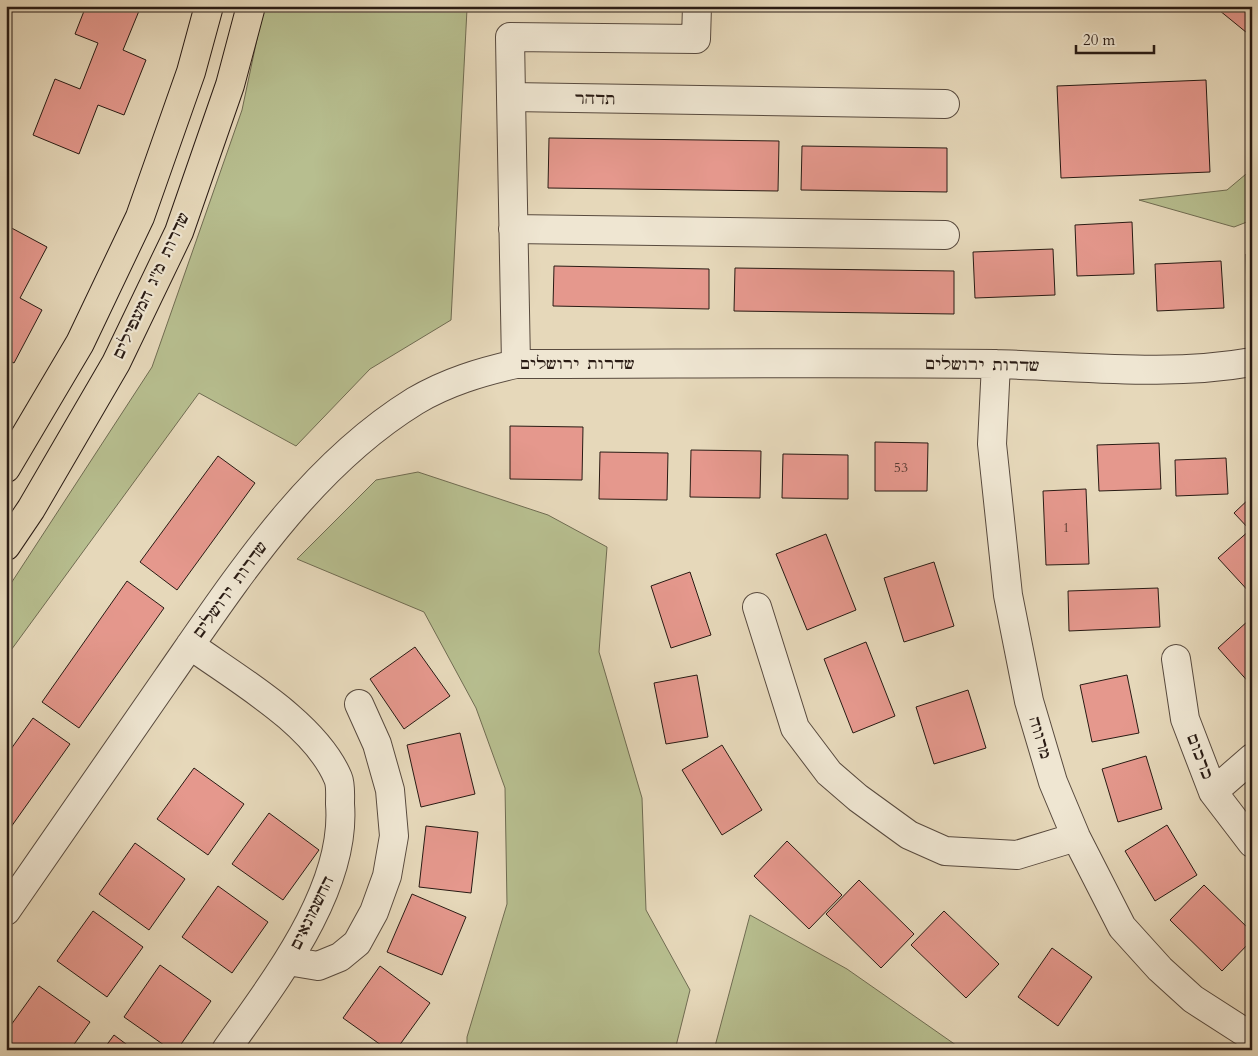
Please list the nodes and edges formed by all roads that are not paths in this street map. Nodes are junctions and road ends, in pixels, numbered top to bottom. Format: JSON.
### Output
{"nodes":[{"id":1,"x":208,"y":6,"type":"edge"},
{"id":2,"x":251,"y":6,"type":"edge"},
{"id":3,"x":698,"y":6,"type":"edge"},
{"id":4,"x":511,"y":97,"type":"junction"},
{"id":5,"x":945,"y":104,"type":"dead end"},
{"id":6,"x":513,"y":229,"type":"junction"},
{"id":7,"x":945,"y":235,"type":"dead end"},
{"id":8,"x":1252,"y":362,"type":"edge"},
{"id":9,"x":516,"y":364,"type":"junction"},
{"id":10,"x":996,"y":364,"type":"junction"},
{"id":11,"x":6,"y":468,"type":"edge"},
{"id":12,"x":6,"y":546,"type":"edge"},
{"id":13,"x":757,"y":607,"type":"dead end"},
{"id":14,"x":190,"y":646,"type":"junction"},
{"id":15,"x":1176,"y":659,"type":"dead end"},
{"id":16,"x":359,"y":704,"type":"dead end"},
{"id":17,"x":1252,"y":758,"type":"edge"},
{"id":18,"x":1213,"y":792,"type":"junction"},
{"id":19,"x":1076,"y":837,"type":"junction"},
{"id":20,"x":1252,"y":843,"type":"edge"},
{"id":21,"x":6,"y":910,"type":"edge"},
{"id":22,"x":288,"y":961,"type":"junction"},
{"id":23,"x":1252,"y":1037,"type":"edge"},
{"id":24,"x":226,"y":1050,"type":"edge"}],
"edges":[{"from":1,"to":11,"type":"main road"},
{"from":2,"to":12,"type":"main road","name":"שדרות מ\"ג המעפילים"},
{"from":3,"to":4,"type":"street"},
{"from":4,"to":5,"type":"street","name":"תדהר"},
{"from":4,"to":6,"type":"street"},
{"from":6,"to":7,"type":"street"},
{"from":6,"to":9,"type":"street"},
{"from":8,"to":10,"type":"street","name":"שדרות ירושלים"},
{"from":9,"to":10,"type":"street","name":"שדרות ירושלים"},
{"from":9,"to":14,"type":"street","name":"שדרות ירושלים"},
{"from":10,"to":19,"type":"street","name":"מרווה"},
{"from":13,"to":19,"type":"street"},
{"from":14,"to":21,"type":"street","name":"שדרות ירושלים"},
{"from":14,"to":22,"type":"street","name":"החשמונאים"},
{"from":15,"to":18,"type":"street","name":"כרכום"},
{"from":16,"to":22,"type":"street"},
{"from":17,"to":18,"type":"street"},
{"from":18,"to":20,"type":"street","name":"כרכום"},
{"from":19,"to":23,"type":"street","name":"מרווה"},
{"from":22,"to":24,"type":"street","name":"החשמונאים"}]}
